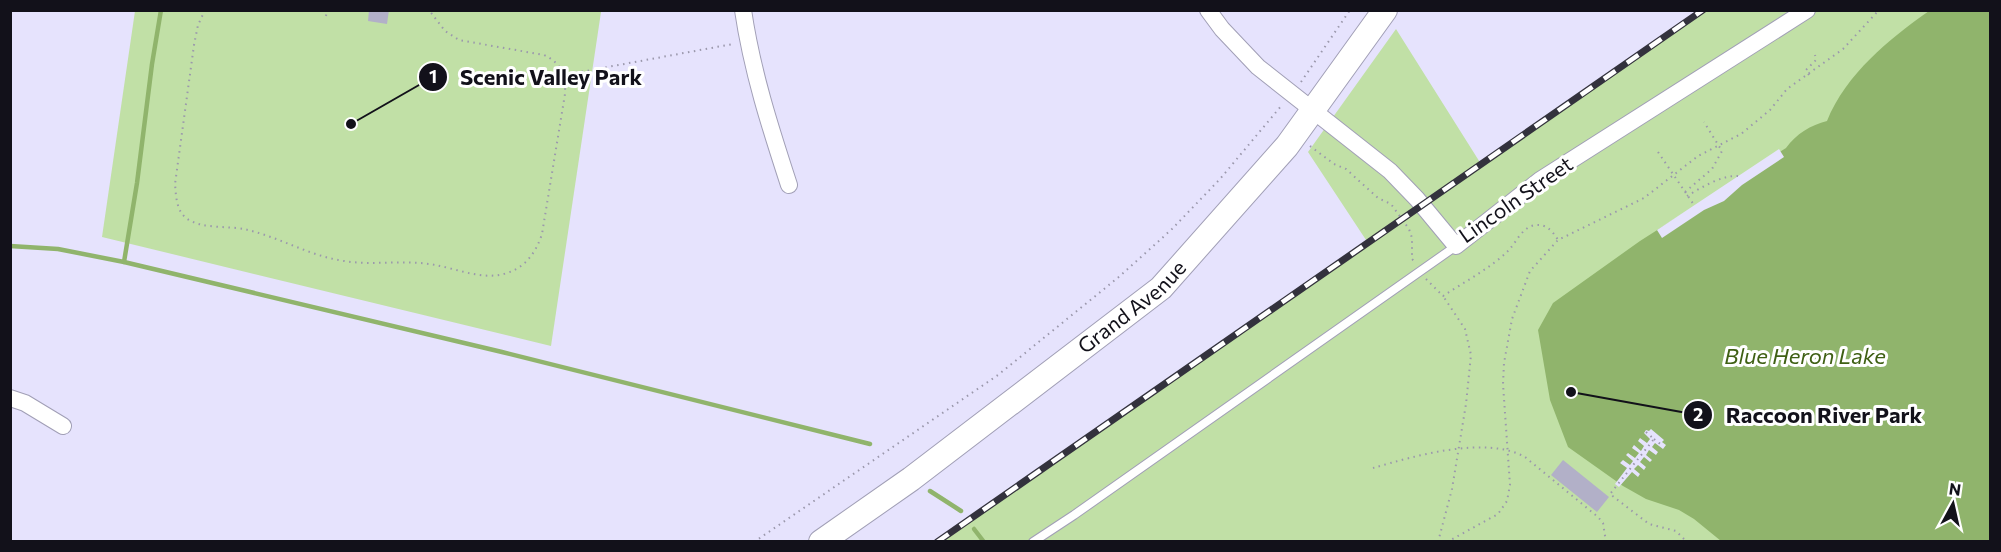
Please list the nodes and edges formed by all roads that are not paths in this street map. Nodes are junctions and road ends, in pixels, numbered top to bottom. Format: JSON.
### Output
{"nodes":[{"id":1,"x":743,"y":10,"type":"edge"},
{"id":2,"x":1208,"y":10,"type":"edge"},
{"id":3,"x":1385,"y":10,"type":"edge"},
{"id":4,"x":1788,"y":10,"type":"edge"},
{"id":5,"x":1807,"y":10,"type":"edge"},
{"id":6,"x":1741,"y":51,"type":"junction"},
{"id":7,"x":1314,"y":110,"type":"junction"},
{"id":8,"x":789,"y":185,"type":"dead end"},
{"id":9,"x":1456,"y":246,"type":"junction"},
{"id":10,"x":10,"y":398,"type":"edge"},
{"id":11,"x":63,"y":426,"type":"dead end"},
{"id":12,"x":820,"y":542,"type":"edge"},
{"id":13,"x":1033,"y":542,"type":"edge"}],
"edges":[{"from":1,"to":8,"type":"street"},
{"from":2,"to":7,"type":"street","name":"Lincoln Street"},
{"from":3,"to":7,"type":"main road","name":"Grand Avenue"},
{"from":4,"to":6,"type":"street","name":"Lincoln Street"},
{"from":5,"to":6,"type":"street","name":"Lincoln Street"},
{"from":6,"to":9,"type":"street","name":"Lincoln Street"},
{"from":7,"to":9,"type":"street","name":"Lincoln Street"},
{"from":7,"to":12,"type":"main road","name":"Grand Avenue"},
{"from":9,"to":13,"type":"lane"},
{"from":10,"to":11,"type":"street"}]}
